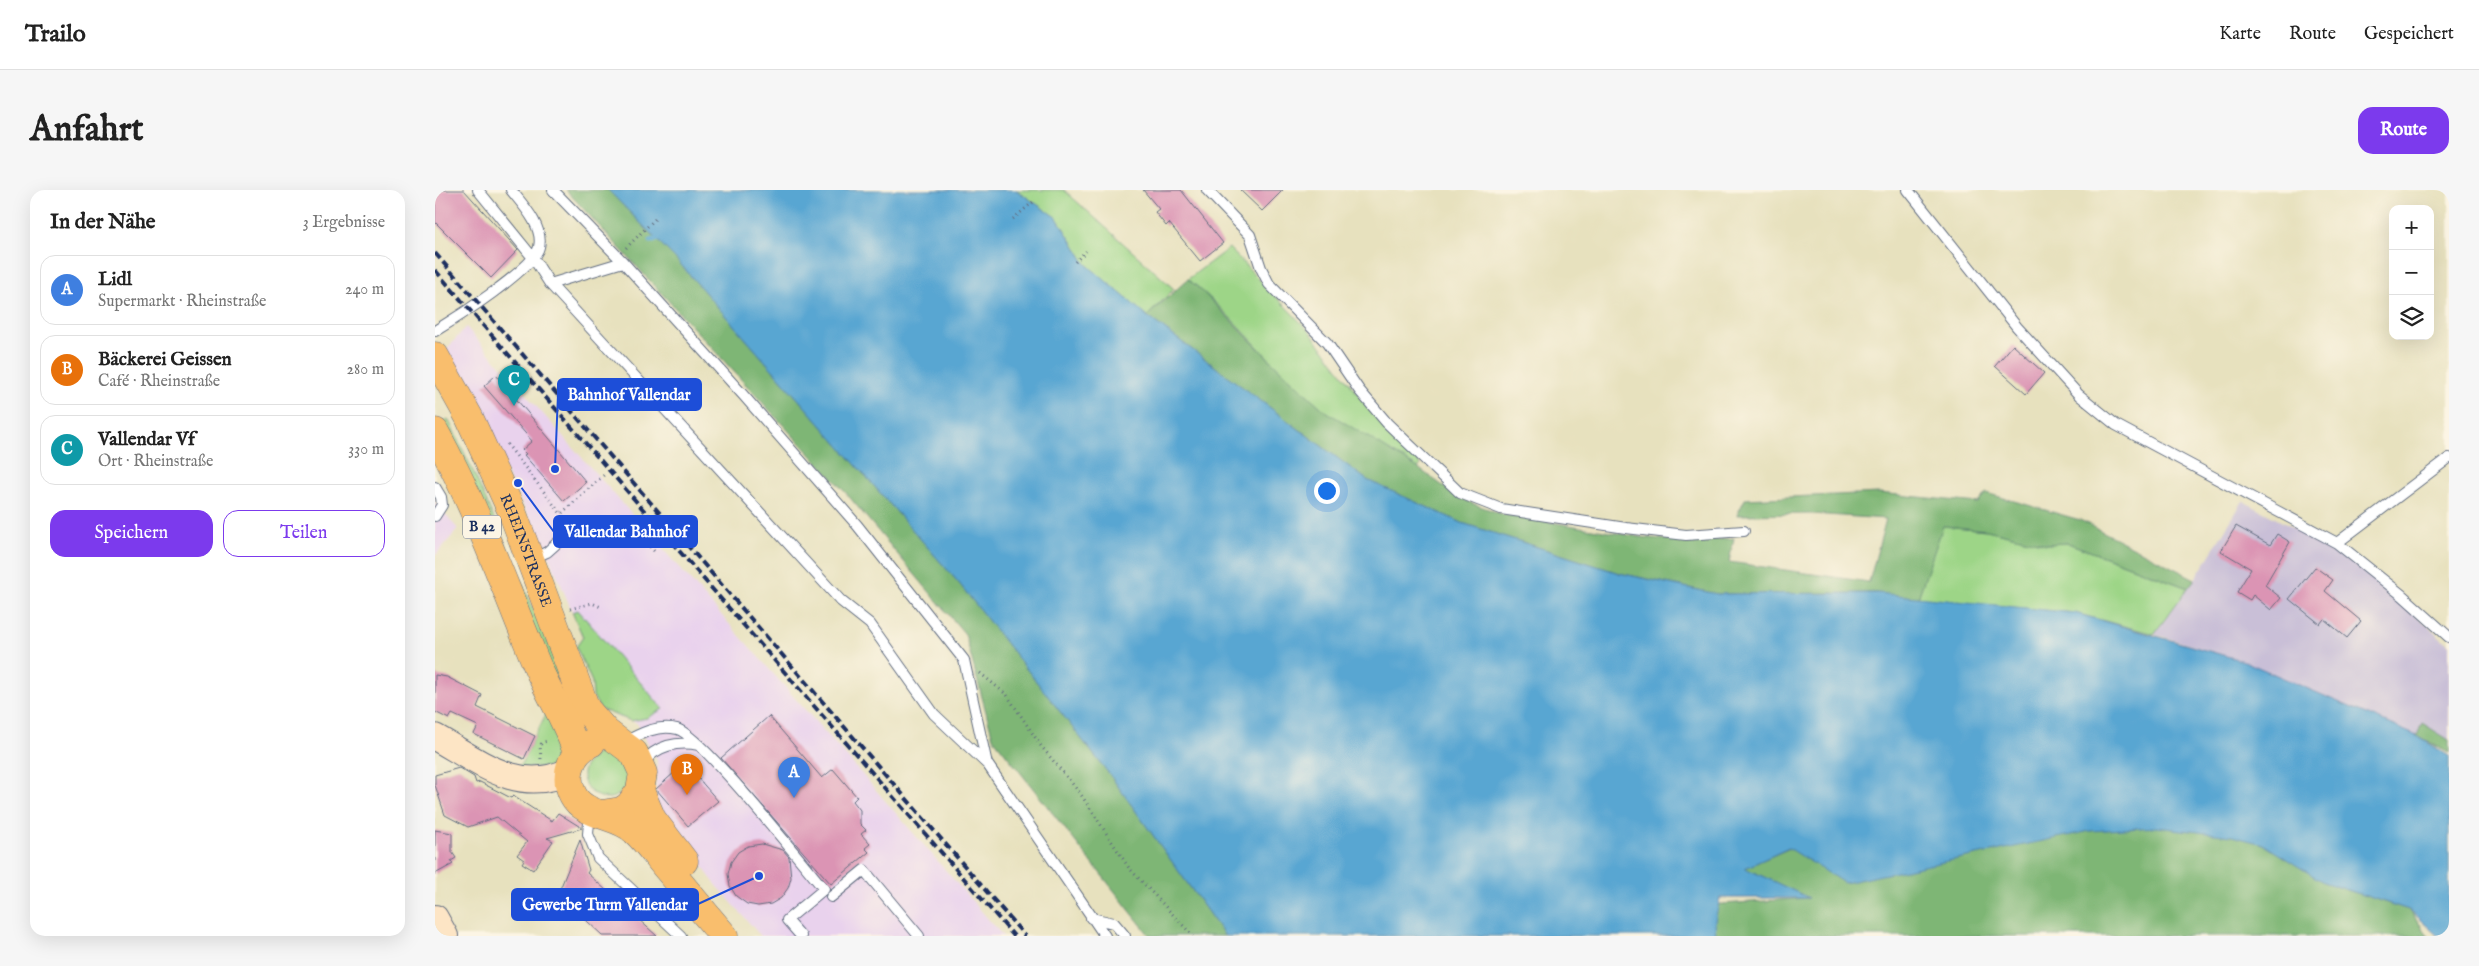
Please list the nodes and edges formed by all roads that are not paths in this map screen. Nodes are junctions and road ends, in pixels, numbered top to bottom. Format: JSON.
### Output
{"nodes":[{"id":1,"x":478,"y":190,"type":"edge"},
{"id":2,"x":511,"y":190,"type":"edge"},
{"id":3,"x":553,"y":190,"type":"edge"},
{"id":4,"x":1207,"y":190,"type":"edge"},
{"id":5,"x":1908,"y":190,"type":"edge"},
{"id":6,"x":535,"y":258,"type":"junction"},
{"id":7,"x":621,"y":259,"type":"junction"},
{"id":8,"x":550,"y":284,"type":"junction"},
{"id":9,"x":437,"y":329,"type":"edge"},
{"id":10,"x":437,"y":358,"type":"edge"},
{"id":11,"x":435,"y":432,"type":"edge"},
{"id":12,"x":2449,"y":458,"type":"edge"},
{"id":13,"x":435,"y":487,"type":"edge"},
{"id":14,"x":435,"y":516,"type":"edge"},
{"id":15,"x":575,"y":527,"type":"dead end"},
{"id":16,"x":1745,"y":531,"type":"dead end"},
{"id":17,"x":2337,"y":543,"type":"junction"},
{"id":18,"x":530,"y":559,"type":"junction"},
{"id":19,"x":2449,"y":637,"type":"edge"},
{"id":20,"x":435,"y":738,"type":"edge"},
{"id":21,"x":619,"y":742,"type":"junction"},
{"id":22,"x":699,"y":745,"type":"junction"},
{"id":23,"x":573,"y":762,"type":"junction"},
{"id":24,"x":987,"y":765,"type":"junction"},
{"id":25,"x":512,"y":778,"type":"junction"},
{"id":26,"x":641,"y":779,"type":"junction"},
{"id":27,"x":590,"y":809,"type":"junction"},
{"id":28,"x":831,"y":897,"type":"dead end"},
{"id":29,"x":435,"y":918,"type":"edge"},
{"id":30,"x":1091,"y":918,"type":"junction"},
{"id":31,"x":445,"y":936,"type":"edge"},
{"id":32,"x":681,"y":936,"type":"edge"},
{"id":33,"x":724,"y":936,"type":"edge"},
{"id":34,"x":744,"y":936,"type":"edge"},
{"id":35,"x":801,"y":936,"type":"edge"},
{"id":36,"x":919,"y":936,"type":"edge"},
{"id":37,"x":1105,"y":936,"type":"edge"},
{"id":38,"x":1125,"y":936,"type":"edge"}],
"edges":[{"from":1,"to":6,"type":"lane"},
{"from":2,"to":6,"type":"lane"},
{"from":3,"to":7,"type":"lane"},
{"from":4,"to":16,"type":"lane"},
{"from":5,"to":17,"type":"lane"},
{"from":6,"to":8,"type":"lane"},
{"from":6,"to":9,"type":"lane"},
{"from":7,"to":8,"type":"lane"},
{"from":7,"to":24,"type":"lane"},
{"from":8,"to":24,"type":"lane"},
{"from":9,"to":10,"type":"lane"},
{"from":10,"to":18,"type":"main road","name":"RHEINSTRASSE","number":"B 42"},
{"from":11,"to":23,"type":"main road","name":"RHEINSTRASSE","number":"B 42"},
{"from":12,"to":17,"type":"lane"},
{"from":13,"to":14,"type":"lane"},
{"from":15,"to":18,"type":"lane"},
{"from":17,"to":19,"type":"lane"},
{"from":18,"to":21,"type":"main road","name":"RHEINSTRASSE","number":"B 42"},
{"from":20,"to":25,"type":"street"},
{"from":21,"to":22,"type":"lane"},
{"from":21,"to":23,"type":"main road"},
{"from":21,"to":26,"type":"main road","name":"RHEINSTRASSE","number":"B 42"},
{"from":22,"to":26,"type":"lane"},
{"from":22,"to":35,"type":"lane"},
{"from":23,"to":25,"type":"street"},
{"from":23,"to":27,"type":"main road","name":"RHEINSTRASSE","number":"B 42"},
{"from":24,"to":30,"type":"lane"},
{"from":25,"to":27,"type":"street"},
{"from":26,"to":27,"type":"main road"},
{"from":26,"to":34,"type":"main road","name":"RHEINSTRASSE","number":"B 42"},
{"from":27,"to":32,"type":"lane"},
{"from":27,"to":33,"type":"main road"},
{"from":28,"to":36,"type":"lane"},
{"from":29,"to":31,"type":"street"},
{"from":30,"to":37,"type":"lane"},
{"from":30,"to":38,"type":"lane"}]}
